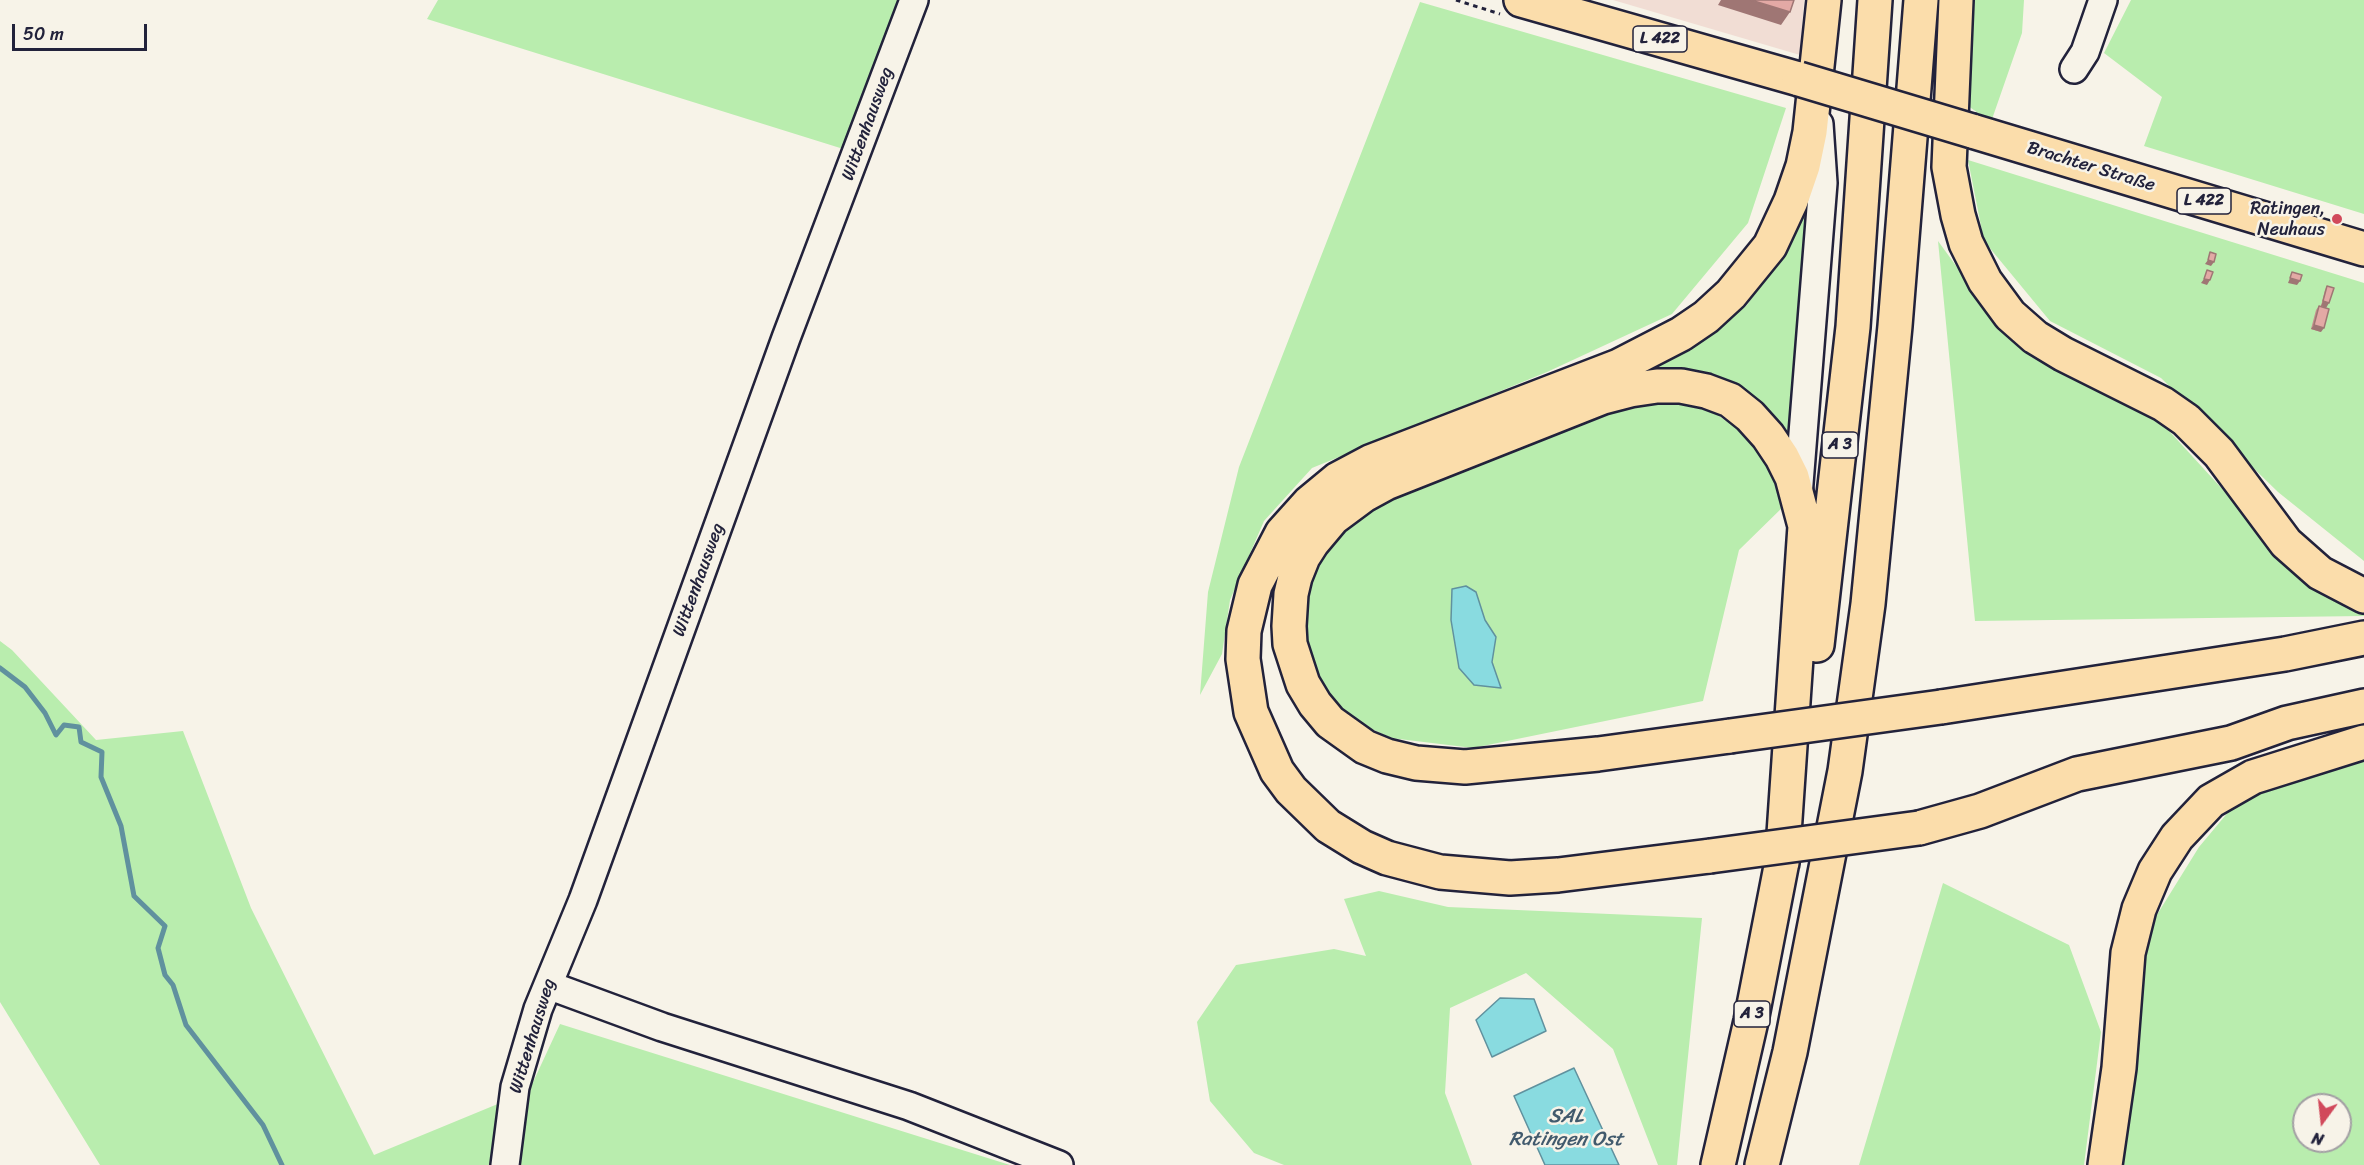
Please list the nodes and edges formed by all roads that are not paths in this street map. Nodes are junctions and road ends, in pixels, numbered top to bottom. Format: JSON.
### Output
{"nodes":[{"id":1,"x":914,"y":0,"type":"edge"},
{"id":2,"x":1824,"y":0,"type":"edge"},
{"id":3,"x":1875,"y":0,"type":"edge"},
{"id":4,"x":1921,"y":0,"type":"edge"},
{"id":5,"x":1956,"y":0,"type":"edge"},
{"id":6,"x":2103,"y":0,"type":"edge"},
{"id":7,"x":1511,"y":7,"type":"edge"},
{"id":8,"x":2073,"y":69,"type":"dead end"},
{"id":9,"x":1807,"y":80,"type":"junction"},
{"id":10,"x":2364,"y":249,"type":"edge"},
{"id":11,"x":1798,"y":498,"type":"junction"},
{"id":12,"x":2364,"y":596,"type":"edge"},
{"id":13,"x":2364,"y":638,"type":"edge"},
{"id":14,"x":2364,"y":706,"type":"edge"},
{"id":15,"x":2364,"y":740,"type":"edge"},
{"id":16,"x":1918,"y":828,"type":"junction"},
{"id":17,"x":1782,"y":863,"type":"junction"},
{"id":18,"x":548,"y":985,"type":"junction"},
{"id":19,"x":504,"y":1165,"type":"edge"},
{"id":20,"x":1059,"y":1165,"type":"edge"},
{"id":21,"x":1718,"y":1165,"type":"edge"},
{"id":22,"x":1762,"y":1165,"type":"edge"},
{"id":23,"x":2105,"y":1165,"type":"edge"}],
"edges":[{"from":1,"to":18,"type":"street","name":"Wittenhausweg"},
{"from":2,"to":9,"type":"main road"},
{"from":3,"to":17,"type":"main road","number":"A 3"},
{"from":4,"to":22,"type":"main road","number":"A 3"},
{"from":5,"to":12,"type":"main road"},
{"from":6,"to":8,"type":"street"},
{"from":7,"to":9,"type":"main road","number":"L 422"},
{"from":9,"to":10,"type":"main road","name":"Brachter Straße","number":"L 422","bridge":true},
{"from":9,"to":11,"type":"street"},
{"from":9,"to":16,"type":"main road","bridge":true},
{"from":11,"to":13,"type":"main road","bridge":true},
{"from":11,"to":17,"type":"main road"},
{"from":14,"to":16,"type":"main road"},
{"from":15,"to":16,"type":"main road"},
{"from":15,"to":23,"type":"main road"},
{"from":17,"to":21,"type":"main road","number":"A 3"},
{"from":18,"to":19,"type":"street","name":"Wittenhausweg"},
{"from":18,"to":20,"type":"street"}]}
